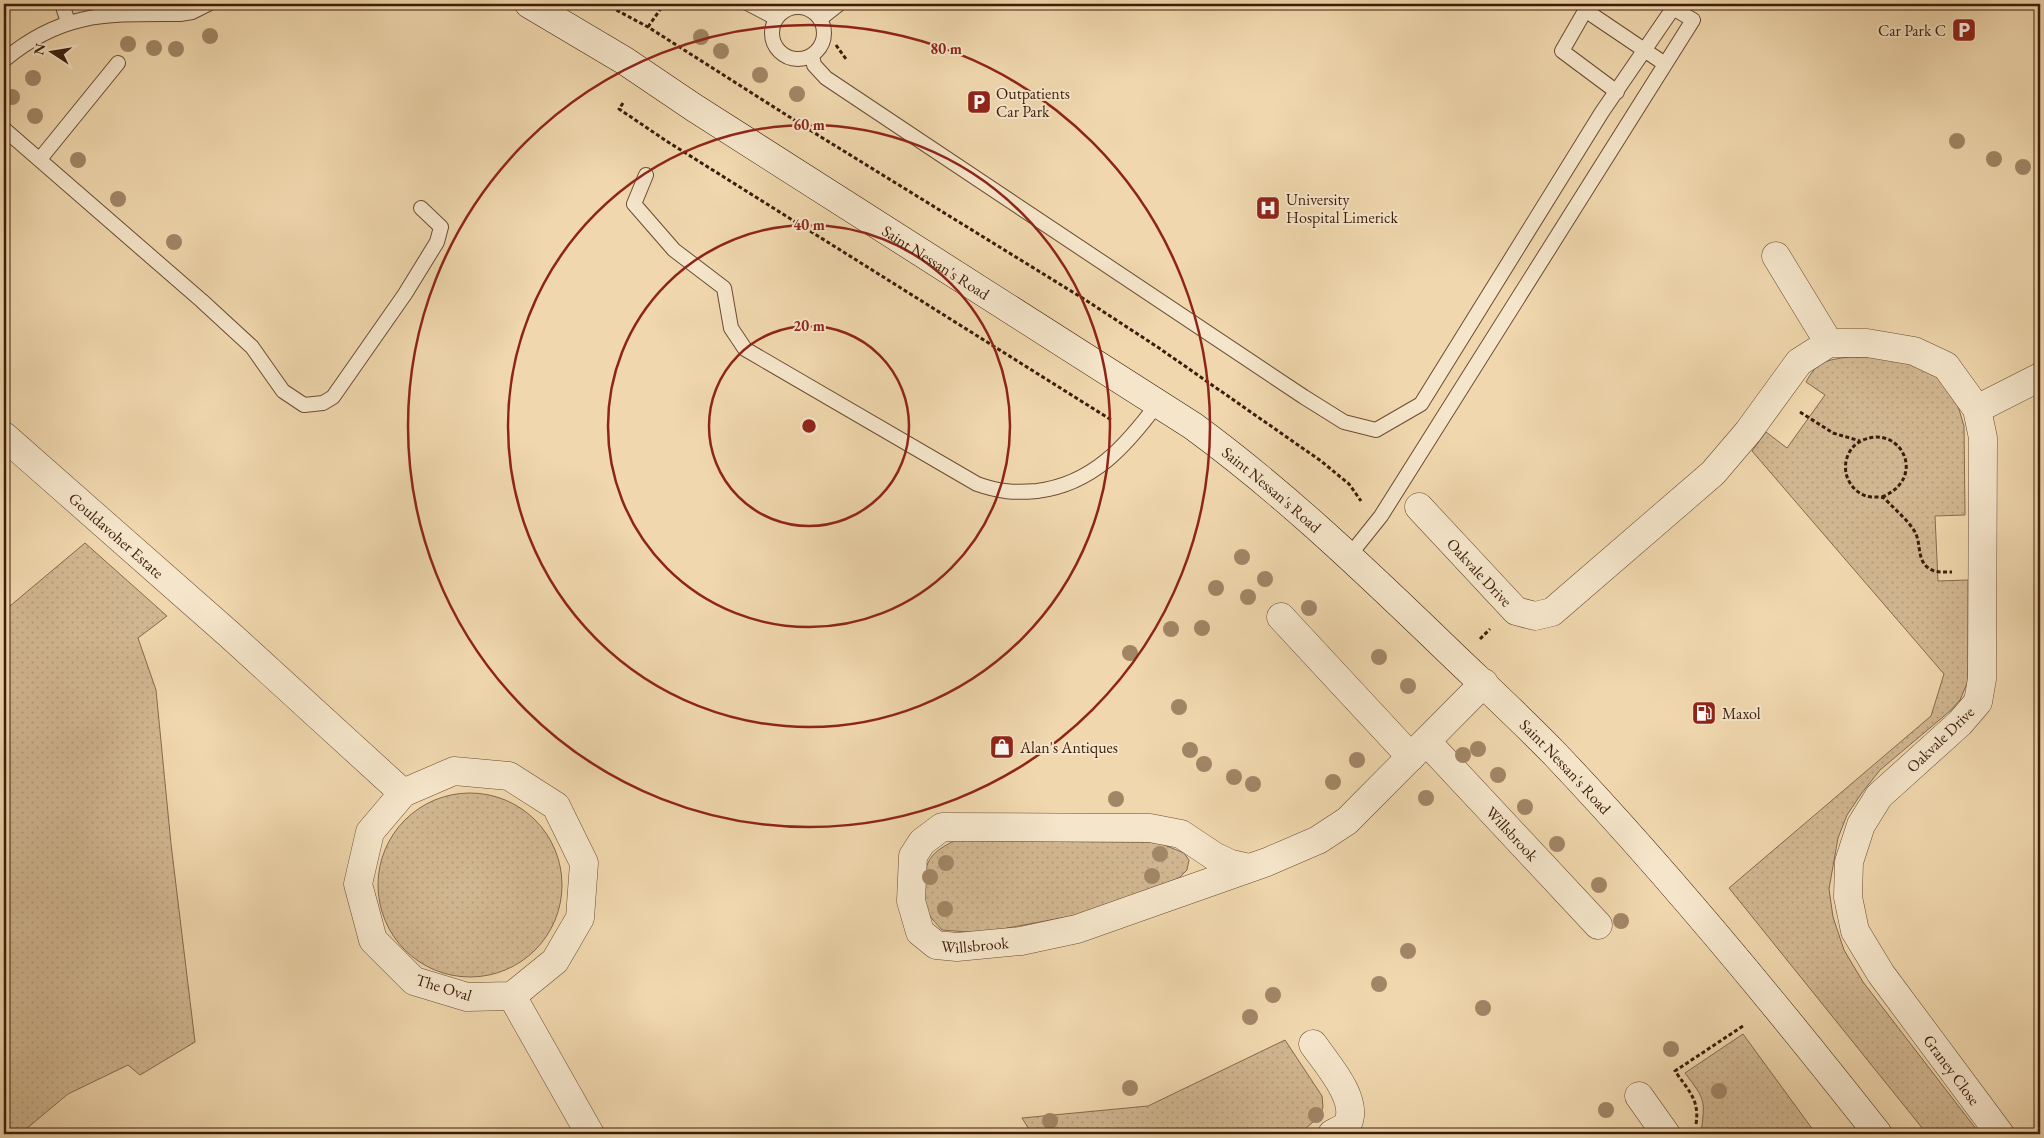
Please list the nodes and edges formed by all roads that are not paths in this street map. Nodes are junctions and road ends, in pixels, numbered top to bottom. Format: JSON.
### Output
{"nodes":[{"id":1,"x":62,"y":4,"type":"edge"},
{"id":2,"x":208,"y":4,"type":"edge"},
{"id":3,"x":529,"y":4,"type":"edge"},
{"id":4,"x":749,"y":4,"type":"edge"},
{"id":5,"x":838,"y":4,"type":"edge"},
{"id":6,"x":1672,"y":5,"type":"edge"},
{"id":7,"x":1587,"y":7,"type":"edge"},
{"id":8,"x":776,"y":18,"type":"junction"},
{"id":9,"x":820,"y":19,"type":"junction"},
{"id":10,"x":68,"y":22,"type":"junction"},
{"id":11,"x":1645,"y":51,"type":"junction"},
{"id":12,"x":812,"y":55,"type":"junction"},
{"id":13,"x":4,"y":60,"type":"edge"},
{"id":14,"x":118,"y":63,"type":"dead end"},
{"id":15,"x":1665,"y":64,"type":"junction"},
{"id":16,"x":1617,"y":92,"type":"junction"},
{"id":17,"x":4,"y":129,"type":"edge"},
{"id":18,"x":40,"y":159,"type":"junction"},
{"id":19,"x":646,"y":175,"type":"dead end"},
{"id":20,"x":421,"y":208,"type":"dead end"},
{"id":21,"x":1776,"y":256,"type":"dead end"},
{"id":22,"x":1830,"y":343,"type":"junction"},
{"id":23,"x":2040,"y":377,"type":"edge"},
{"id":24,"x":1158,"y":403,"type":"junction"},
{"id":25,"x":1978,"y":409,"type":"junction"},
{"id":26,"x":4,"y":436,"type":"edge"},
{"id":27,"x":1418,"y":507,"type":"dead end"},
{"id":28,"x":1349,"y":556,"type":"junction"},
{"id":29,"x":1281,"y":617,"type":"dead end"},
{"id":30,"x":1484,"y":683,"type":"junction"},
{"id":31,"x":1419,"y":749,"type":"junction"},
{"id":32,"x":403,"y":793,"type":"junction"},
{"id":33,"x":1249,"y":868,"type":"junction"},
{"id":34,"x":1598,"y":925,"type":"dead end"},
{"id":35,"x":512,"y":996,"type":"junction"},
{"id":36,"x":1922,"y":1030,"type":"joint"},
{"id":37,"x":1313,"y":1044,"type":"dead end"},
{"id":38,"x":1639,"y":1096,"type":"dead end"},
{"id":39,"x":588,"y":1131,"type":"edge"},
{"id":40,"x":1332,"y":1134,"type":"edge"},
{"id":41,"x":1666,"y":1134,"type":"edge"},
{"id":42,"x":1878,"y":1134,"type":"edge"},
{"id":43,"x":2000,"y":1134,"type":"edge"}],
"edges":[{"from":1,"to":10,"type":"lane"},
{"from":2,"to":10,"type":"lane"},
{"from":3,"to":24,"type":"street","name":"Saint Nessan's Road"},
{"from":4,"to":8,"type":"lane"},
{"from":5,"to":9,"type":"lane"},
{"from":6,"to":11,"type":"lane"},
{"from":6,"to":15,"type":"lane"},
{"from":7,"to":11,"type":"lane"},
{"from":7,"to":16,"type":"lane"},
{"from":8,"to":9,"type":"lane"},
{"from":8,"to":12,"type":"lane"},
{"from":9,"to":12,"type":"lane"},
{"from":10,"to":13,"type":"lane"},
{"from":11,"to":15,"type":"lane"},
{"from":11,"to":16,"type":"lane"},
{"from":12,"to":16,"type":"lane"},
{"from":14,"to":18,"type":"lane"},
{"from":15,"to":28,"type":"lane"},
{"from":17,"to":18,"type":"lane"},
{"from":18,"to":20,"type":"lane"},
{"from":19,"to":24,"type":"lane"},
{"from":21,"to":22,"type":"street"},
{"from":22,"to":25,"type":"street","name":"Oakvale Drive"},
{"from":22,"to":27,"type":"street","name":"Oakvale Drive"},
{"from":23,"to":25,"type":"street"},
{"from":24,"to":28,"type":"street","name":"Saint Nessan's Road"},
{"from":25,"to":36,"type":"street","name":"Oakvale Drive"},
{"from":26,"to":32,"type":"street","name":"Gouldavoher Estate"},
{"from":28,"to":30,"type":"street","name":"Saint Nessan's Road"},
{"from":29,"to":31,"type":"street","name":"Willsbrook"},
{"from":30,"to":31,"type":"street","name":"Willsbrook"},
{"from":30,"to":42,"type":"street","name":"Saint Nessan's Road"},
{"from":31,"to":33,"type":"street","name":"Willsbrook"},
{"from":31,"to":34,"type":"street","name":"Willsbrook"},
{"from":32,"to":35,"type":"street","name":"The Oval"},
{"from":32,"to":35,"type":"street","name":"The Oval"},
{"from":33,"to":33,"type":"street","name":"Willsbrook"},
{"from":35,"to":39,"type":"street"},
{"from":36,"to":43,"type":"street","name":"Graney Close"},
{"from":37,"to":40,"type":"street"},
{"from":38,"to":41,"type":"street"}]}
